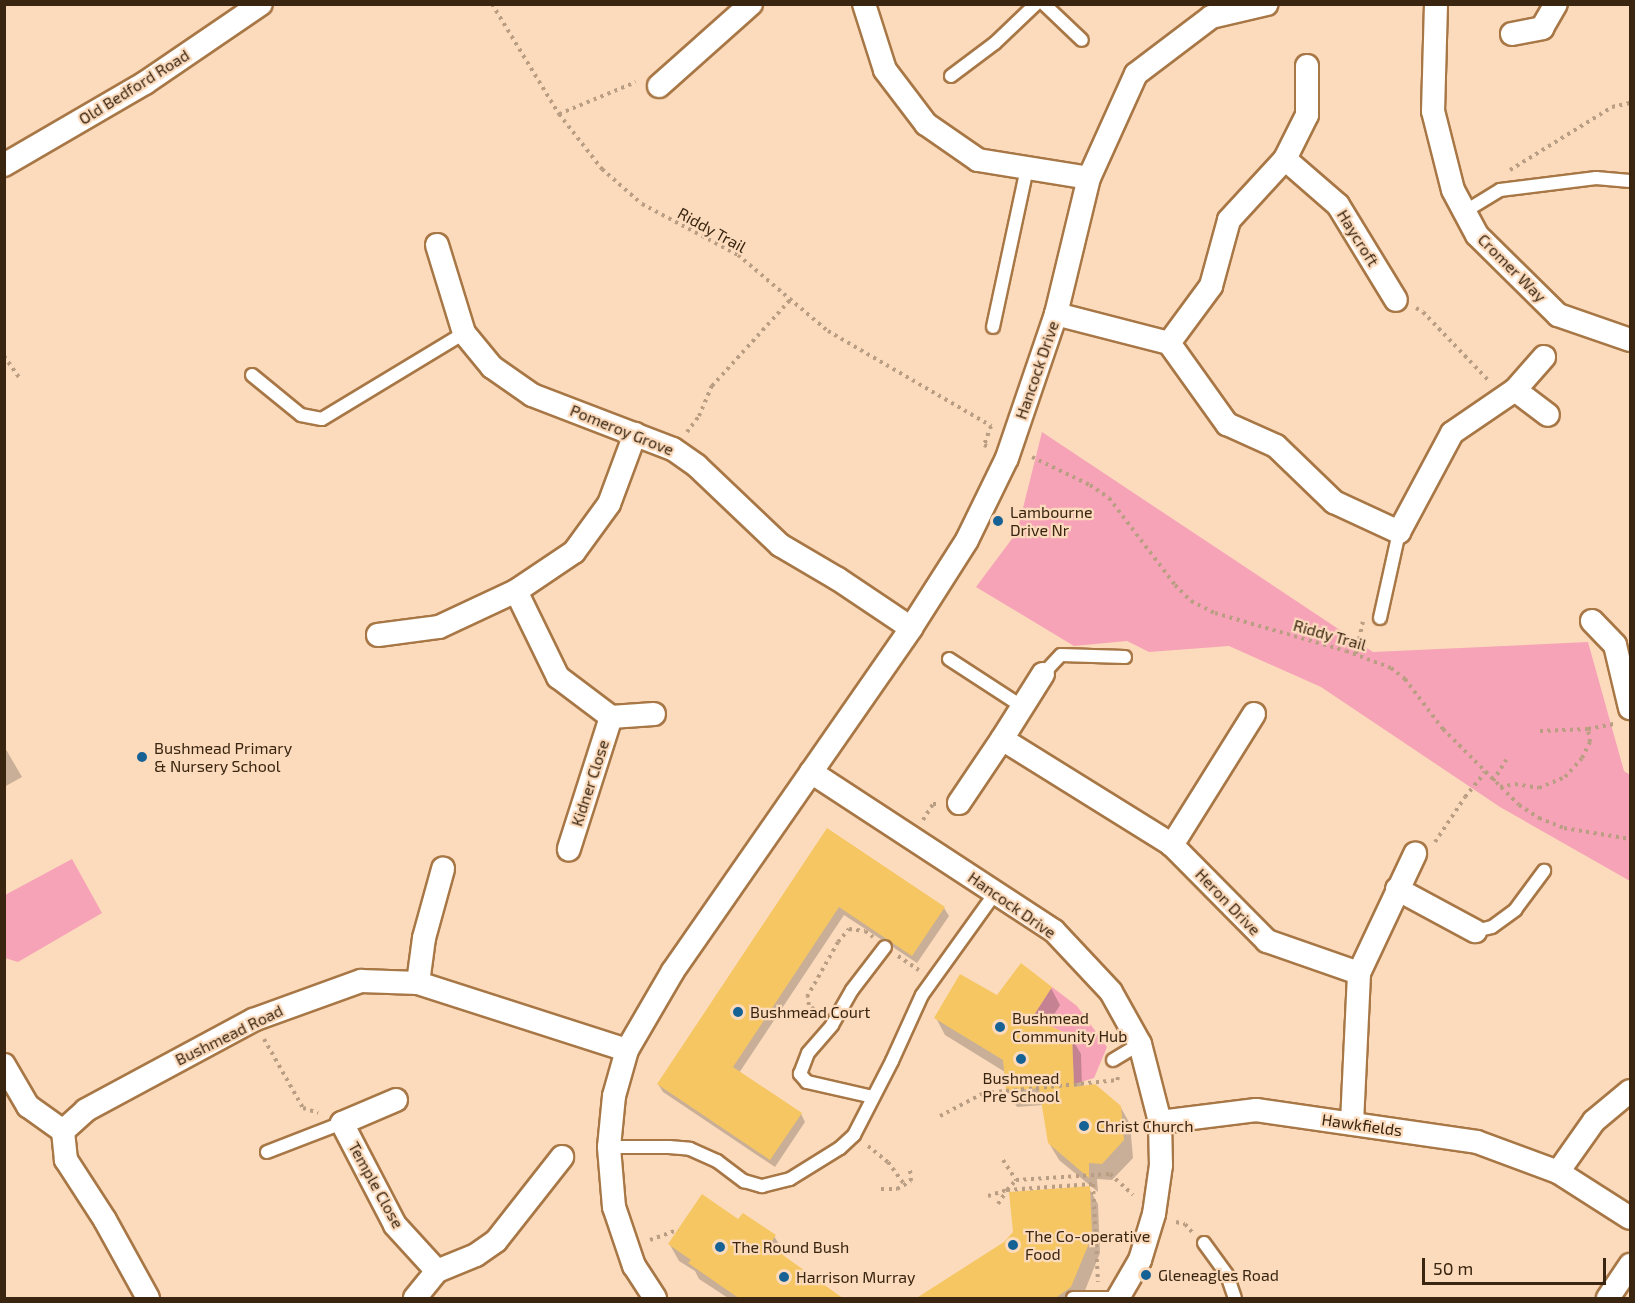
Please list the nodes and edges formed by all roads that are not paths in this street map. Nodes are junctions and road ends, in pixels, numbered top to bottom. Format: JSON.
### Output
{"nodes":[{"id":1,"x":261,"y":4,"type":"edge"},
{"id":2,"x":751,"y":4,"type":"edge"},
{"id":3,"x":864,"y":4,"type":"edge"},
{"id":4,"x":1036,"y":4,"type":"edge"},
{"id":5,"x":1044,"y":4,"type":"edge"},
{"id":6,"x":1267,"y":4,"type":"edge"},
{"id":7,"x":1436,"y":4,"type":"edge"},
{"id":8,"x":1556,"y":4,"type":"edge"},
{"id":9,"x":1512,"y":34,"type":"dead end"},
{"id":10,"x":1082,"y":40,"type":"dead end"},
{"id":11,"x":1307,"y":66,"type":"dead end"},
{"id":12,"x":951,"y":76,"type":"dead end"},
{"id":13,"x":659,"y":87,"type":"road end"},
{"id":14,"x":1285,"y":159,"type":"junction"},
{"id":15,"x":4,"y":165,"type":"edge"},
{"id":16,"x":1027,"y":168,"type":"junction"},
{"id":17,"x":1089,"y":178,"type":"junction"},
{"id":18,"x":1630,"y":181,"type":"edge"},
{"id":19,"x":1464,"y":212,"type":"junction"},
{"id":20,"x":437,"y":245,"type":"dead end"},
{"id":21,"x":1396,"y":300,"type":"road end"},
{"id":22,"x":1056,"y":314,"type":"junction"},
{"id":23,"x":993,"y":327,"type":"dead end"},
{"id":24,"x":464,"y":333,"type":"junction"},
{"id":25,"x":1630,"y":340,"type":"edge"},
{"id":26,"x":1169,"y":343,"type":"junction"},
{"id":27,"x":1544,"y":357,"type":"dead end"},
{"id":28,"x":252,"y":375,"type":"dead end"},
{"id":29,"x":1509,"y":393,"type":"junction"},
{"id":30,"x":1548,"y":415,"type":"dead end"},
{"id":31,"x":635,"y":434,"type":"junction"},
{"id":32,"x":1399,"y":532,"type":"junction"},
{"id":33,"x":516,"y":591,"type":"junction"},
{"id":34,"x":1380,"y":618,"type":"dead end"},
{"id":35,"x":1592,"y":621,"type":"dead end"},
{"id":36,"x":911,"y":628,"type":"junction"},
{"id":37,"x":378,"y":635,"type":"dead end"},
{"id":38,"x":1125,"y":657,"type":"dead end"},
{"id":39,"x":949,"y":659,"type":"dead end"},
{"id":40,"x":1043,"y":674,"type":"joint"},
{"id":41,"x":1627,"y":677,"type":"edge"},
{"id":42,"x":1023,"y":706,"type":"junction"},
{"id":43,"x":654,"y":714,"type":"dead end"},
{"id":44,"x":1254,"y":714,"type":"dead end"},
{"id":45,"x":1625,"y":715,"type":"edge"},
{"id":46,"x":611,"y":717,"type":"junction"},
{"id":47,"x":1002,"y":739,"type":"junction"},
{"id":48,"x":811,"y":772,"type":"junction"},
{"id":49,"x":959,"y":803,"type":"dead end"},
{"id":50,"x":1172,"y":845,"type":"junction"},
{"id":51,"x":569,"y":849,"type":"dead end"},
{"id":52,"x":1415,"y":854,"type":"road end"},
{"id":53,"x":443,"y":870,"type":"dead end"},
{"id":54,"x":1544,"y":871,"type":"dead end"},
{"id":55,"x":1397,"y":889,"type":"junction"},
{"id":56,"x":996,"y":892,"type":"junction"},
{"id":57,"x":1475,"y":931,"type":"joint"},
{"id":58,"x":885,"y":948,"type":"road end"},
{"id":59,"x":1359,"y":973,"type":"junction"},
{"id":60,"x":418,"y":983,"type":"junction"},
{"id":61,"x":1140,"y":1044,"type":"junction"},
{"id":62,"x":627,"y":1050,"type":"junction"},
{"id":63,"x":1113,"y":1060,"type":"road end"},
{"id":64,"x":4,"y":1065,"type":"edge"},
{"id":65,"x":1630,"y":1091,"type":"edge"},
{"id":66,"x":873,"y":1097,"type":"junction"},
{"id":67,"x":396,"y":1100,"type":"dead end"},
{"id":68,"x":1160,"y":1122,"type":"junction"},
{"id":69,"x":342,"y":1123,"type":"junction"},
{"id":70,"x":1352,"y":1123,"type":"junction"},
{"id":71,"x":63,"y":1131,"type":"junction"},
{"id":72,"x":609,"y":1148,"type":"junction"},
{"id":73,"x":267,"y":1152,"type":"dead end"},
{"id":74,"x":562,"y":1157,"type":"dead end"},
{"id":75,"x":1558,"y":1172,"type":"junction"},
{"id":76,"x":1630,"y":1218,"type":"edge"},
{"id":77,"x":1203,"y":1243,"type":"road end"},
{"id":78,"x":1630,"y":1265,"type":"edge"},
{"id":79,"x":437,"y":1271,"type":"junction"},
{"id":80,"x":1112,"y":1298,"type":"edge"},
{"id":81,"x":148,"y":1299,"type":"edge"},
{"id":82,"x":415,"y":1299,"type":"edge"},
{"id":83,"x":655,"y":1299,"type":"edge"},
{"id":84,"x":1073,"y":1299,"type":"edge"},
{"id":85,"x":1235,"y":1299,"type":"edge"},
{"id":86,"x":1608,"y":1299,"type":"edge"}],
"edges":[{"from":1,"to":15,"type":"street","name":"Old Bedford Road"},
{"from":2,"to":13,"type":"street"},
{"from":3,"to":16,"type":"street"},
{"from":4,"to":12,"type":"lane"},
{"from":5,"to":10,"type":"lane"},
{"from":6,"to":17,"type":"street","name":"Hancock Drive"},
{"from":7,"to":19,"type":"street","name":"Cromer Way"},
{"from":8,"to":9,"type":"street"},
{"from":11,"to":14,"type":"street"},
{"from":14,"to":21,"type":"street","name":"Haycroft"},
{"from":14,"to":26,"type":"street"},
{"from":16,"to":17,"type":"street"},
{"from":16,"to":23,"type":"lane"},
{"from":17,"to":22,"type":"street","name":"Hancock Drive"},
{"from":18,"to":19,"type":"lane"},
{"from":19,"to":25,"type":"street","name":"Cromer Way"},
{"from":20,"to":24,"type":"street","name":"Pomeroy Grove"},
{"from":22,"to":26,"type":"street"},
{"from":22,"to":36,"type":"street","name":"Hancock Drive"},
{"from":24,"to":28,"type":"lane"},
{"from":24,"to":31,"type":"street","name":"Pomeroy Grove"},
{"from":26,"to":32,"type":"street"},
{"from":27,"to":29,"type":"street"},
{"from":29,"to":30,"type":"street"},
{"from":29,"to":32,"type":"street"},
{"from":31,"to":33,"type":"street"},
{"from":31,"to":36,"type":"street","name":"Pomeroy Grove"},
{"from":32,"to":34,"type":"lane"},
{"from":33,"to":37,"type":"street"},
{"from":33,"to":46,"type":"street","name":"Kidner Close"},
{"from":35,"to":41,"type":"street"},
{"from":36,"to":48,"type":"street","name":"Hancock Drive"},
{"from":38,"to":40,"type":"lane"},
{"from":39,"to":42,"type":"lane"},
{"from":40,"to":42,"type":"street"},
{"from":41,"to":45,"type":"street"},
{"from":42,"to":47,"type":"street"},
{"from":43,"to":46,"type":"street","name":"Kidner Close"},
{"from":44,"to":50,"type":"street"},
{"from":46,"to":51,"type":"street","name":"Kidner Close"},
{"from":47,"to":49,"type":"street"},
{"from":47,"to":50,"type":"street","name":"Heron Drive"},
{"from":48,"to":56,"type":"street","name":"Hancock Drive"},
{"from":48,"to":62,"type":"street","name":"Hancock Drive"},
{"from":50,"to":59,"type":"street","name":"Heron Drive"},
{"from":52,"to":55,"type":"street"},
{"from":53,"to":60,"type":"street"},
{"from":54,"to":57,"type":"lane"},
{"from":55,"to":57,"type":"street"},
{"from":55,"to":59,"type":"street"},
{"from":56,"to":61,"type":"street","name":"Hancock Drive"},
{"from":56,"to":66,"type":"lane"},
{"from":58,"to":66,"type":"lane"},
{"from":59,"to":70,"type":"street"},
{"from":60,"to":62,"type":"street","name":"Bushmead Road"},
{"from":60,"to":71,"type":"street","name":"Bushmead Road"},
{"from":61,"to":63,"type":"lane"},
{"from":61,"to":68,"type":"street","name":"Hancock Drive"},
{"from":62,"to":72,"type":"street","name":"Hancock Drive"},
{"from":64,"to":71,"type":"street"},
{"from":65,"to":75,"type":"street"},
{"from":66,"to":72,"type":"lane"},
{"from":67,"to":69,"type":"street"},
{"from":68,"to":70,"type":"street","name":"Hawkfields"},
{"from":68,"to":80,"type":"street","name":"Hancock Drive"},
{"from":69,"to":73,"type":"lane"},
{"from":69,"to":79,"type":"street","name":"Temple Close"},
{"from":70,"to":75,"type":"street","name":"Hawkfields"},
{"from":71,"to":81,"type":"street"},
{"from":72,"to":83,"type":"street","name":"Hancock Drive"},
{"from":74,"to":79,"type":"street"},
{"from":75,"to":76,"type":"street","name":"Hawkfields"},
{"from":77,"to":85,"type":"lane"},
{"from":78,"to":86,"type":"street"},
{"from":79,"to":82,"type":"street"},
{"from":80,"to":84,"type":"lane"}]}
